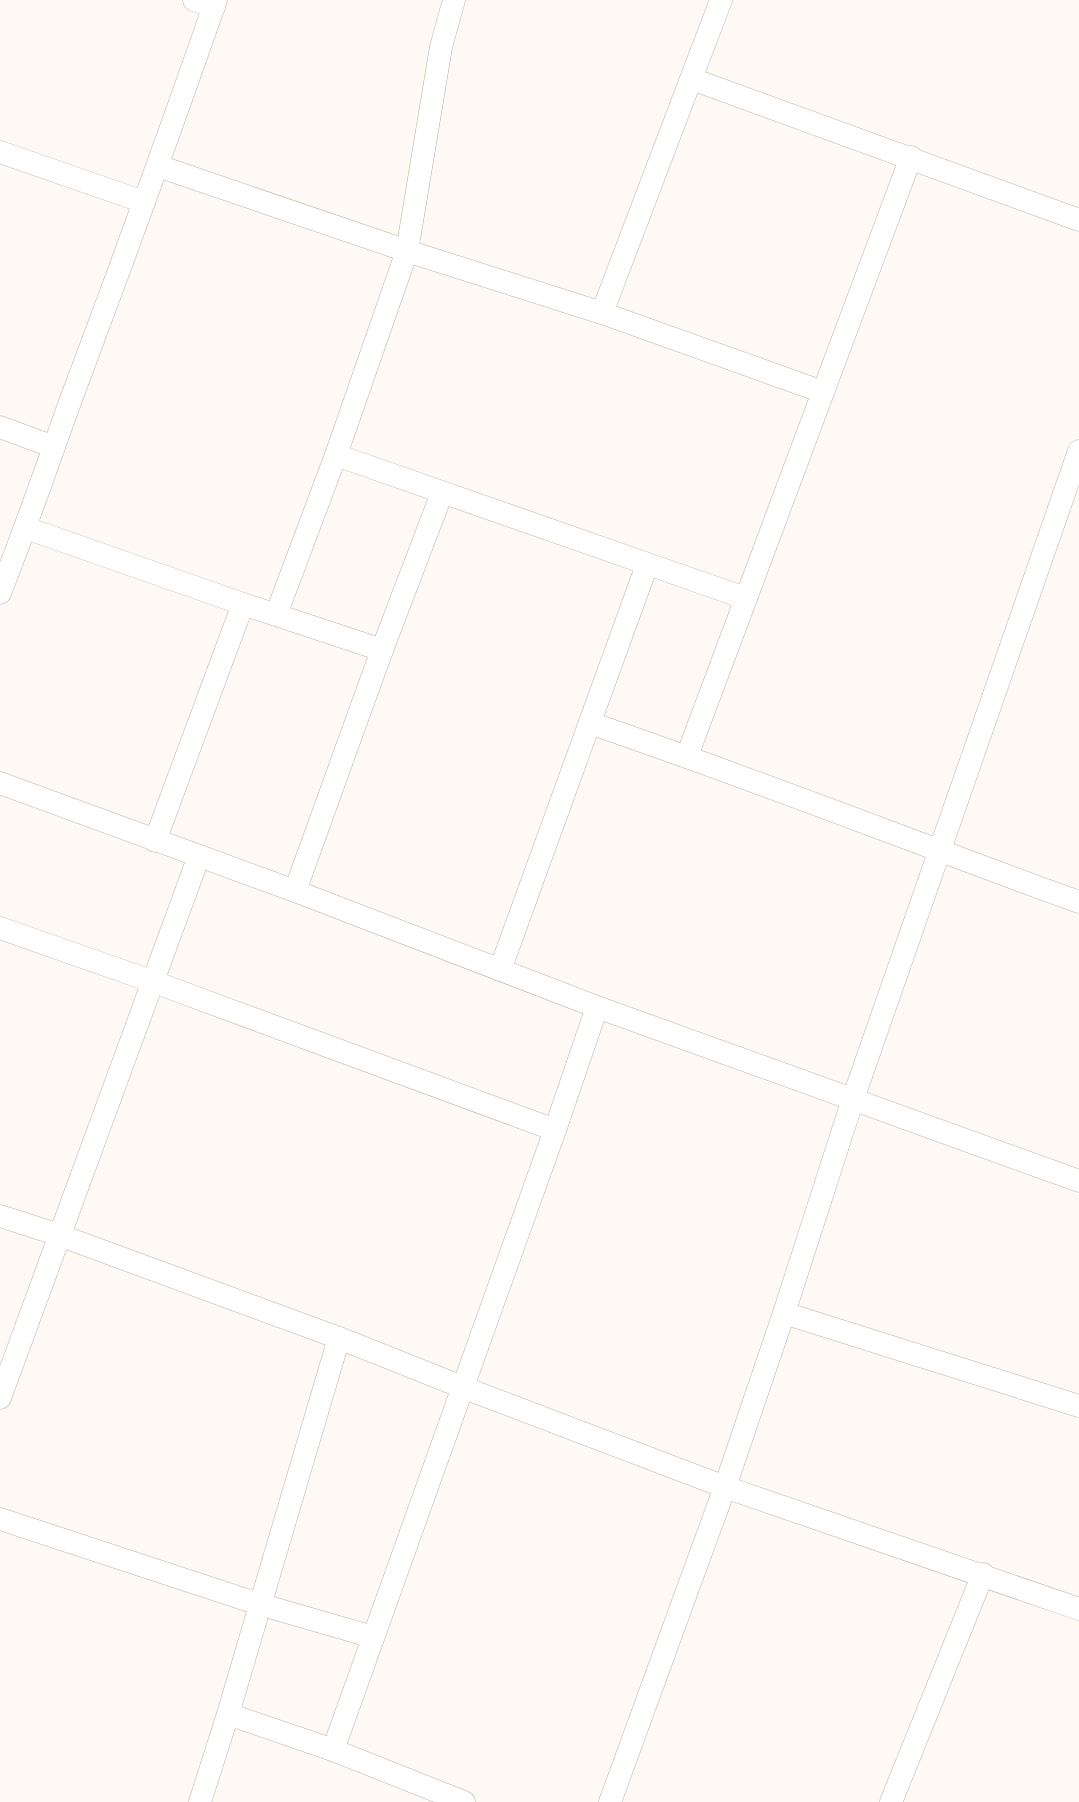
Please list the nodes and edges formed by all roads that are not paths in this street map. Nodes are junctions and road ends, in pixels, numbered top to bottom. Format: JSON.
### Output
{"nodes":[{"id":1,"x":454,"y":0,"type":"edge"},
{"id":2,"x":721,"y":0,"type":"edge"},
{"id":3,"x":208,"y":2,"type":"edge"},
{"id":4,"x":692,"y":79,"type":"junction"},
{"id":5,"x":0,"y":152,"type":"edge"},
{"id":6,"x":911,"y":157,"type":"junction"},
{"id":7,"x":158,"y":166,"type":"junction"},
{"id":8,"x":144,"y":202,"type":"junction"},
{"id":9,"x":1079,"y":220,"type":"edge"},
{"id":10,"x":407,"y":251,"type":"junction"},
{"id":11,"x":602,"y":313,"type":"junction"},
{"id":12,"x":823,"y":392,"type":"junction"},
{"id":13,"x":0,"y":427,"type":"edge"},
{"id":14,"x":54,"y":447,"type":"junction"},
{"id":15,"x":1079,"y":450,"type":"edge"},
{"id":16,"x":336,"y":455,"type":"junction"},
{"id":17,"x":442,"y":493,"type":"junction"},
{"id":18,"x":26,"y":528,"type":"junction"},
{"id":19,"x":647,"y":564,"type":"junction"},
{"id":20,"x":0,"y":593,"type":"edge"},
{"id":21,"x":745,"y":598,"type":"junction"},
{"id":22,"x":243,"y":604,"type":"junction"},
{"id":23,"x":276,"y":615,"type":"junction"},
{"id":24,"x":382,"y":650,"type":"junction"},
{"id":25,"x":590,"y":723,"type":"junction"},
{"id":26,"x":687,"y":756,"type":"junction"},
{"id":27,"x":0,"y":783,"type":"edge"},
{"id":28,"x":155,"y":841,"type":"junction"},
{"id":29,"x":940,"y":852,"type":"junction"},
{"id":30,"x":199,"y":856,"type":"junction"},
{"id":31,"x":295,"y":891,"type":"junction"},
{"id":32,"x":1079,"y":902,"type":"edge"},
{"id":33,"x":0,"y":928,"type":"edge"},
{"id":34,"x":500,"y":970,"type":"junction"},
{"id":35,"x":154,"y":982,"type":"junction"},
{"id":36,"x":597,"y":1008,"type":"junction"},
{"id":37,"x":852,"y":1098,"type":"junction"},
{"id":38,"x":555,"y":1130,"type":"junction"},
{"id":39,"x":1079,"y":1181,"type":"edge"},
{"id":40,"x":0,"y":1216,"type":"edge"},
{"id":41,"x":59,"y":1235,"type":"junction"},
{"id":42,"x":784,"y":1313,"type":"junction"},
{"id":43,"x":339,"y":1338,"type":"junction"},
{"id":44,"x":462,"y":1387,"type":"junction"},
{"id":45,"x":0,"y":1398,"type":"edge"},
{"id":46,"x":1079,"y":1406,"type":"edge"},
{"id":47,"x":725,"y":1487,"type":"junction"},
{"id":48,"x":0,"y":1520,"type":"edge"},
{"id":49,"x":983,"y":1574,"type":"junction"},
{"id":50,"x":259,"y":1604,"type":"junction"},
{"id":51,"x":1079,"y":1609,"type":"edge"},
{"id":52,"x":373,"y":1636,"type":"junction"},
{"id":53,"x":228,"y":1714,"type":"junction"},
{"id":54,"x":333,"y":1750,"type":"junction"},
{"id":55,"x":200,"y":1802,"type":"edge"},
{"id":56,"x":464,"y":1802,"type":"edge"},
{"id":57,"x":610,"y":1802,"type":"edge"},
{"id":58,"x":891,"y":1802,"type":"edge"}],
"edges":[{"from":1,"to":10,"type":"street"},
{"from":2,"to":4,"type":"street"},
{"from":3,"to":7,"type":"street"},
{"from":4,"to":6,"type":"street"},
{"from":4,"to":11,"type":"street"},
{"from":5,"to":8,"type":"street"},
{"from":6,"to":9,"type":"street"},
{"from":6,"to":12,"type":"street"},
{"from":7,"to":8,"type":"street"},
{"from":7,"to":10,"type":"street"},
{"from":8,"to":14,"type":"street"},
{"from":10,"to":11,"type":"street"},
{"from":10,"to":16,"type":"street"},
{"from":11,"to":12,"type":"street"},
{"from":12,"to":21,"type":"street"},
{"from":13,"to":14,"type":"street"},
{"from":14,"to":18,"type":"street"},
{"from":15,"to":29,"type":"street"},
{"from":16,"to":17,"type":"street"},
{"from":16,"to":23,"type":"street"},
{"from":17,"to":19,"type":"street"},
{"from":17,"to":24,"type":"street"},
{"from":18,"to":20,"type":"street"},
{"from":18,"to":22,"type":"street"},
{"from":19,"to":21,"type":"street"},
{"from":19,"to":25,"type":"street"},
{"from":21,"to":26,"type":"street"},
{"from":22,"to":23,"type":"street"},
{"from":22,"to":28,"type":"street"},
{"from":23,"to":24,"type":"street"},
{"from":24,"to":31,"type":"street"},
{"from":25,"to":26,"type":"street"},
{"from":25,"to":34,"type":"street"},
{"from":26,"to":29,"type":"street"},
{"from":27,"to":28,"type":"street"},
{"from":28,"to":30,"type":"street"},
{"from":29,"to":32,"type":"street"},
{"from":29,"to":37,"type":"street"},
{"from":30,"to":31,"type":"street"},
{"from":30,"to":35,"type":"street"},
{"from":31,"to":34,"type":"street"},
{"from":33,"to":35,"type":"street"},
{"from":34,"to":36,"type":"street"},
{"from":35,"to":38,"type":"street"},
{"from":35,"to":41,"type":"street"},
{"from":36,"to":37,"type":"street"},
{"from":36,"to":38,"type":"street"},
{"from":37,"to":39,"type":"street"},
{"from":37,"to":42,"type":"street"},
{"from":38,"to":44,"type":"street"},
{"from":40,"to":41,"type":"street"},
{"from":41,"to":43,"type":"street"},
{"from":41,"to":45,"type":"street"},
{"from":42,"to":46,"type":"street"},
{"from":42,"to":47,"type":"street"},
{"from":43,"to":44,"type":"street"},
{"from":43,"to":50,"type":"street"},
{"from":44,"to":47,"type":"street"},
{"from":44,"to":52,"type":"street"},
{"from":47,"to":49,"type":"street"},
{"from":47,"to":57,"type":"street"},
{"from":48,"to":50,"type":"street"},
{"from":49,"to":51,"type":"street"},
{"from":49,"to":58,"type":"street"},
{"from":50,"to":52,"type":"street"},
{"from":50,"to":53,"type":"street"},
{"from":52,"to":54,"type":"street"},
{"from":53,"to":54,"type":"street"},
{"from":53,"to":55,"type":"street"},
{"from":54,"to":56,"type":"street"}]}
